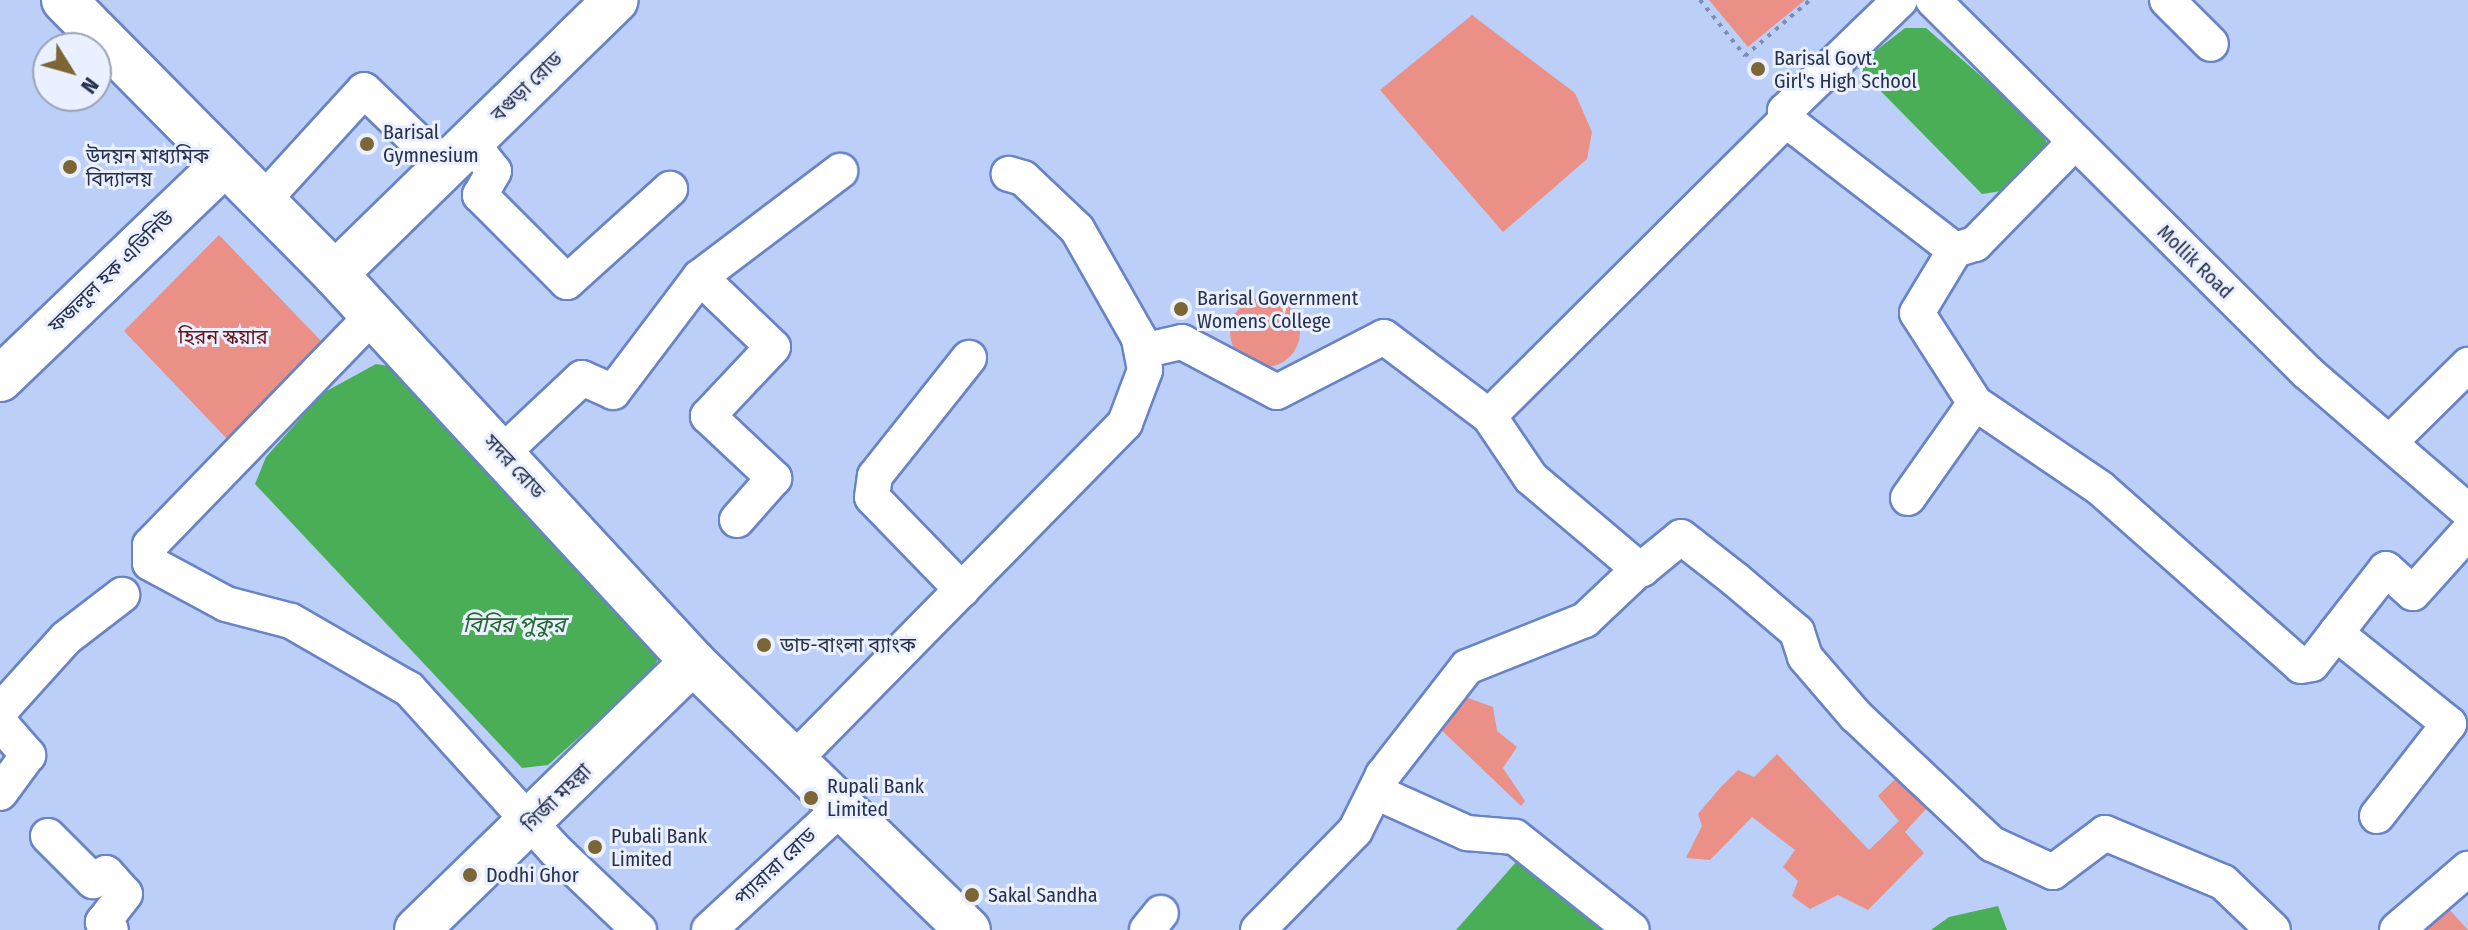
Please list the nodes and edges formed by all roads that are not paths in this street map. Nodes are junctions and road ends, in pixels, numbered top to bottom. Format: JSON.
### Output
{"nodes":[{"id":1,"x":616,"y":0,"type":"edge"},
{"id":2,"x":1900,"y":0,"type":"edge"},
{"id":3,"x":1933,"y":0,"type":"edge"},
{"id":4,"x":2167,"y":0,"type":"edge"},
{"id":5,"x":68,"y":1,"type":"edge"},
{"id":6,"x":2211,"y":44,"type":"dead end"},
{"id":7,"x":1786,"y":120,"type":"junction"},
{"id":8,"x":2074,"y":143,"type":"junction"},
{"id":9,"x":458,"y":155,"type":"junction"},
{"id":10,"x":222,"y":166,"type":"junction"},
{"id":11,"x":840,"y":171,"type":"dead end"},
{"id":12,"x":1009,"y":174,"type":"dead end"},
{"id":13,"x":670,"y":189,"type":"dead end"},
{"id":14,"x":260,"y":204,"type":"junction"},
{"id":15,"x":1955,"y":250,"type":"junction"},
{"id":16,"x":335,"y":274,"type":"junction"},
{"id":17,"x":700,"y":277,"type":"junction"},
{"id":18,"x":373,"y":315,"type":"junction"},
{"id":19,"x":1142,"y":351,"type":"junction"},
{"id":20,"x":969,"y":358,"type":"dead end"},
{"id":21,"x":2468,"y":365,"type":"edge"},
{"id":22,"x":0,"y":379,"type":"edge"},
{"id":23,"x":1975,"y":403,"type":"junction"},
{"id":24,"x":1489,"y":416,"type":"junction"},
{"id":25,"x":2390,"y":442,"type":"junction"},
{"id":26,"x":501,"y":454,"type":"junction"},
{"id":27,"x":1908,"y":498,"type":"dead end"},
{"id":28,"x":2468,"y":511,"type":"edge"},
{"id":29,"x":737,"y":520,"type":"dead end"},
{"id":30,"x":2468,"y":532,"type":"edge"},
{"id":31,"x":1639,"y":569,"type":"junction"},
{"id":32,"x":962,"y":590,"type":"junction"},
{"id":33,"x":122,"y":595,"type":"dead end"},
{"id":34,"x":2336,"y":633,"type":"junction"},
{"id":35,"x":693,"y":662,"type":"junction"},
{"id":36,"x":0,"y":711,"type":"edge"},
{"id":37,"x":0,"y":723,"type":"edge"},
{"id":38,"x":795,"y":759,"type":"junction"},
{"id":39,"x":0,"y":793,"type":"edge"},
{"id":40,"x":1378,"y":793,"type":"junction"},
{"id":41,"x":843,"y":806,"type":"junction"},
{"id":42,"x":2377,"y":816,"type":"dead end"},
{"id":43,"x":534,"y":821,"type":"junction"},
{"id":44,"x":48,"y":836,"type":"dead end"},
{"id":45,"x":2468,"y":869,"type":"edge"},
{"id":46,"x":719,"y":927,"type":"edge"},
{"id":47,"x":111,"y":930,"type":"edge"},
{"id":48,"x":417,"y":930,"type":"edge"},
{"id":49,"x":639,"y":930,"type":"edge"},
{"id":50,"x":968,"y":930,"type":"edge"},
{"id":51,"x":1258,"y":930,"type":"edge"},
{"id":52,"x":1632,"y":930,"type":"edge"},
{"id":53,"x":2273,"y":930,"type":"edge"},
{"id":54,"x":2397,"y":930,"type":"edge"}],
"edges":[{"from":1,"to":9,"type":"main road","name":"বগুড়া রোড"},
{"from":2,"to":7,"type":"street"},
{"from":3,"to":8,"type":"street","name":"Mollik Road"},
{"from":4,"to":6,"type":"street"},
{"from":5,"to":10,"type":"main road","name":"সদর রোড"},
{"from":7,"to":15,"type":"street"},
{"from":7,"to":24,"type":"street"},
{"from":8,"to":15,"type":"street"},
{"from":8,"to":25,"type":"street","name":"Mollik Road"},
{"from":9,"to":13,"type":"street"},
{"from":9,"to":14,"type":"street"},
{"from":9,"to":16,"type":"main road","name":"বগুড়া রোড"},
{"from":10,"to":14,"type":"main road","name":"সদর রোড"},
{"from":10,"to":22,"type":"main road","name":"ফজলুল হক এভিনিউ"},
{"from":11,"to":17,"type":"street"},
{"from":12,"to":19,"type":"street"},
{"from":14,"to":16,"type":"main road","name":"সদর রোড"},
{"from":15,"to":23,"type":"street"},
{"from":16,"to":18,"type":"main road","name":"সদর রোড"},
{"from":17,"to":26,"type":"street"},
{"from":17,"to":29,"type":"street"},
{"from":18,"to":26,"type":"main road","name":"সদর রোড"},
{"from":18,"to":43,"type":"street"},
{"from":19,"to":24,"type":"street"},
{"from":19,"to":32,"type":"street"},
{"from":20,"to":32,"type":"street"},
{"from":21,"to":25,"type":"street"},
{"from":23,"to":27,"type":"street"},
{"from":23,"to":34,"type":"street"},
{"from":24,"to":31,"type":"street"},
{"from":25,"to":28,"type":"street","name":"Mollik Road"},
{"from":26,"to":35,"type":"main road","name":"সদর রোড"},
{"from":30,"to":34,"type":"street"},
{"from":31,"to":40,"type":"street"},
{"from":31,"to":53,"type":"street"},
{"from":32,"to":38,"type":"street"},
{"from":33,"to":36,"type":"street"},
{"from":34,"to":42,"type":"street"},
{"from":35,"to":38,"type":"main road","name":"সদর রোড"},
{"from":35,"to":43,"type":"main road","name":"গির্জা মহল্লা"},
{"from":37,"to":39,"type":"street"},
{"from":38,"to":41,"type":"main road","name":"সদর রোড"},
{"from":40,"to":51,"type":"street"},
{"from":40,"to":52,"type":"street"},
{"from":41,"to":46,"type":"street","name":"প্যারারা রোড"},
{"from":41,"to":50,"type":"main road","name":"সদর রোড"},
{"from":43,"to":48,"type":"main road","name":"গির্জা মহল্লা"},
{"from":43,"to":49,"type":"street"},
{"from":44,"to":47,"type":"street"},
{"from":45,"to":54,"type":"street"}]}
